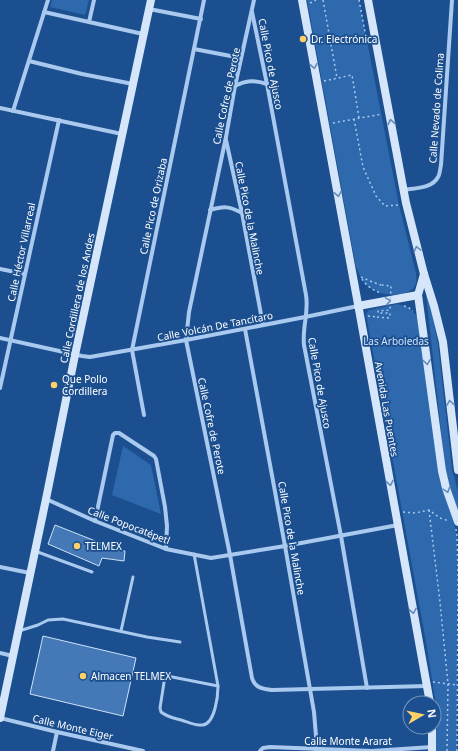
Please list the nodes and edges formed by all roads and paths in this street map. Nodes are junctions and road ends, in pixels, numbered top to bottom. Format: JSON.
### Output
{"nodes":[{"id":1,"x":48,"y":0,"type":"edge"},
{"id":2,"x":94,"y":0,"type":"edge"},
{"id":3,"x":151,"y":0,"type":"edge"},
{"id":4,"x":204,"y":0,"type":"edge"},
{"id":5,"x":254,"y":0,"type":"edge"},
{"id":6,"x":316,"y":0,"type":"edge"},
{"id":7,"x":323,"y":0,"type":"edge"},
{"id":8,"x":368,"y":0,"type":"edge"},
{"id":9,"x":452,"y":0,"type":"edge"},
{"id":10,"x":305,"y":2,"type":"edge"},
{"id":11,"x":149,"y":9,"type":"junction"},
{"id":12,"x":252,"y":11,"type":"junction"},
{"id":13,"x":44,"y":12,"type":"junction"},
{"id":14,"x":200,"y":19,"type":"junction"},
{"id":15,"x":89,"y":22,"type":"junction"},
{"id":16,"x":143,"y":34,"type":"junction"},
{"id":17,"x":194,"y":49,"type":"junction"},
{"id":18,"x":241,"y":58,"type":"junction"},
{"id":19,"x":29,"y":61,"type":"junction"},
{"id":20,"x":337,"y":78,"type":"junction"},
{"id":21,"x":322,"y":81,"type":"dead end"},
{"id":22,"x":133,"y":84,"type":"junction"},
{"id":23,"x":267,"y":84,"type":"junction"},
{"id":24,"x":235,"y":86,"type":"junction"},
{"id":25,"x":0,"y":108,"type":"edge"},
{"id":26,"x":13,"y":111,"type":"junction"},
{"id":27,"x":382,"y":114,"type":"dead end"},
{"id":28,"x":359,"y":118,"type":"junction"},
{"id":29,"x":354,"y":119,"type":"junction"},
{"id":30,"x":59,"y":120,"type":"junction"},
{"id":31,"x":330,"y":124,"type":"dead end"},
{"id":32,"x":122,"y":134,"type":"junction"},
{"id":33,"x":226,"y":138,"type":"junction"},
{"id":34,"x":403,"y":190,"type":"junction"},
{"id":35,"x":399,"y":205,"type":"dead end"},
{"id":36,"x":210,"y":210,"type":"junction"},
{"id":37,"x":242,"y":214,"type":"junction"},
{"id":38,"x":0,"y":269,"type":"edge"},
{"id":39,"x":25,"y":274,"type":"junction"},
{"id":40,"x":424,"y":274,"type":"junction"},
{"id":41,"x":383,"y":294,"type":"dead end"},
{"id":42,"x":388,"y":294,"type":"dead end"},
{"id":43,"x":395,"y":294,"type":"dead end"},
{"id":44,"x":418,"y":295,"type":"junction"},
{"id":45,"x":358,"y":306,"type":"junction"},
{"id":46,"x":403,"y":306,"type":"dead end"},
{"id":47,"x":383,"y":308,"type":"dead end"},
{"id":48,"x":376,"y":309,"type":"dead end"},
{"id":49,"x":413,"y":312,"type":"dead end"},
{"id":50,"x":306,"y":318,"type":"junction"},
{"id":51,"x":377,"y":318,"type":"dead end"},
{"id":52,"x":263,"y":325,"type":"junction"},
{"id":53,"x":245,"y":329,"type":"junction"},
{"id":54,"x":0,"y":338,"type":"edge"},
{"id":55,"x":11,"y":340,"type":"junction"},
{"id":56,"x":186,"y":340,"type":"junction"},
{"id":57,"x":132,"y":350,"type":"junction"},
{"id":58,"x":75,"y":355,"type":"junction"},
{"id":59,"x":0,"y":388,"type":"edge"},
{"id":60,"x":144,"y":415,"type":"dead end"},
{"id":61,"x":458,"y":470,"type":"edge"},
{"id":62,"x":46,"y":499,"type":"junction"},
{"id":63,"x":429,"y":510,"type":"junction"},
{"id":64,"x":402,"y":512,"type":"dead end"},
{"id":65,"x":95,"y":521,"type":"junction"},
{"id":66,"x":398,"y":525,"type":"junction"},
{"id":67,"x":456,"y":525,"type":"edge"},
{"id":68,"x":341,"y":536,"type":"junction"},
{"id":69,"x":285,"y":546,"type":"junction"},
{"id":70,"x":166,"y":549,"type":"junction"},
{"id":71,"x":35,"y":551,"type":"junction"},
{"id":72,"x":194,"y":554,"type":"junction"},
{"id":73,"x":230,"y":555,"type":"junction"},
{"id":74,"x":0,"y":567,"type":"edge"},
{"id":75,"x":92,"y":572,"type":"dead end"},
{"id":76,"x":31,"y":573,"type":"junction"},
{"id":77,"x":133,"y":577,"type":"dead end"},
{"id":78,"x":19,"y":631,"type":"junction"},
{"id":79,"x":121,"y":631,"type":"junction"},
{"id":80,"x":180,"y":642,"type":"dead end"},
{"id":81,"x":0,"y":653,"type":"edge"},
{"id":82,"x":13,"y":656,"type":"junction"},
{"id":83,"x":157,"y":674,"type":"dead end"},
{"id":84,"x":165,"y":676,"type":"junction"},
{"id":85,"x":448,"y":684,"type":"junction"},
{"id":86,"x":427,"y":685,"type":"junction"},
{"id":87,"x":457,"y":685,"type":"junction"},
{"id":88,"x":218,"y":686,"type":"junction"},
{"id":89,"x":368,"y":688,"type":"junction"},
{"id":90,"x":310,"y":689,"type":"junction"},
{"id":91,"x":429,"y":695,"type":"edge"},
{"id":92,"x":0,"y":718,"type":"edge"},
{"id":93,"x":57,"y":732,"type":"junction"},
{"id":94,"x":432,"y":735,"type":"edge"},
{"id":95,"x":113,"y":745,"type":"junction"},
{"id":96,"x":432,"y":749,"type":"edge"},
{"id":97,"x":262,"y":750,"type":"edge"},
{"id":98,"x":316,"y":750,"type":"edge"},
{"id":99,"x":53,"y":751,"type":"edge"},
{"id":100,"x":111,"y":751,"type":"edge"},
{"id":101,"x":143,"y":751,"type":"edge"},
{"id":102,"x":372,"y":751,"type":"edge"},
{"id":103,"x":446,"y":751,"type":"edge"},
{"id":104,"x":457,"y":751,"type":"edge"}],
"edges":[{"from":1,"to":13,"type":"street"},
{"from":2,"to":15,"type":"street"},
{"from":3,"to":11,"type":"street","name":"Calle Cordillera de los Andes"},
{"from":4,"to":14,"type":"street","name":"Calle Pico de Orizaba"},
{"from":5,"to":12,"type":"street","name":"Calle Cofre de Perote"},
{"from":6,"to":10,"type":"path"},
{"from":7,"to":20,"type":"path"},
{"from":34,"to":8,"type":"street","one_way":true},
{"from":9,"to":34,"type":"street","name":"Calle Nevado de Colima"},
{"from":10,"to":45,"type":"street","name":"Avenida Las Puentes","one_way":true},
{"from":11,"to":14,"type":"street"},
{"from":11,"to":16,"type":"street","name":"Calle Cordillera de los Andes"},
{"from":12,"to":18,"type":"street","name":"Calle Cofre de Perote"},
{"from":12,"to":23,"type":"street","name":"Calle Pico de Ajusco"},
{"from":13,"to":15,"type":"street"},
{"from":13,"to":19,"type":"street"},
{"from":14,"to":17,"type":"street","name":"Calle Pico de Orizaba"},
{"from":15,"to":16,"type":"street"},
{"from":16,"to":22,"type":"street","name":"Calle Cordillera de los Andes"},
{"from":17,"to":18,"type":"street"},
{"from":17,"to":57,"type":"street","name":"Calle Pico de Orizaba"},
{"from":18,"to":24,"type":"street","name":"Calle Cofre de Perote"},
{"from":19,"to":22,"type":"street"},
{"from":19,"to":26,"type":"street"},
{"from":20,"to":21,"type":"path"},
{"from":20,"to":28,"type":"path"},
{"from":22,"to":32,"type":"street","name":"Calle Cordillera de los Andes"},
{"from":23,"to":24,"type":"street"},
{"from":23,"to":50,"type":"street","name":"Calle Pico de Ajusco"},
{"from":24,"to":33,"type":"street","name":"Calle Cofre de Perote"},
{"from":25,"to":26,"type":"street"},
{"from":26,"to":30,"type":"street"},
{"from":27,"to":28,"type":"path"},
{"from":28,"to":29,"type":"path"},
{"from":29,"to":31,"type":"path"},
{"from":29,"to":35,"type":"path"},
{"from":30,"to":32,"type":"street"},
{"from":30,"to":39,"type":"street","name":"Calle Héctor Villarreal"},
{"from":32,"to":58,"type":"street","name":"Calle Cordillera de los Andes"},
{"from":33,"to":36,"type":"street","name":"Calle Cofre de Perote"},
{"from":33,"to":37,"type":"street","name":"Calle Pico de la Malinche"},
{"from":40,"to":34,"type":"street","one_way":true},
{"from":36,"to":37,"type":"street"},
{"from":36,"to":56,"type":"street","name":"Calle Cofre de Perote"},
{"from":37,"to":52,"type":"street","name":"Calle Pico de la Malinche"},
{"from":38,"to":39,"type":"street"},
{"from":39,"to":55,"type":"street","name":"Calle Héctor Villarreal"},
{"from":40,"to":44,"type":"street"},
{"from":61,"to":40,"type":"street","one_way":true},
{"from":41,"to":51,"type":"path","bridge":true},
{"from":42,"to":43,"type":"path"},
{"from":45,"to":44,"type":"street","one_way":true},
{"from":44,"to":67,"type":"street","one_way":true},
{"from":45,"to":50,"type":"street","name":"Calle Volcán De Tancítaro"},
{"from":45,"to":66,"type":"street","name":"Avenida Las Puentes","one_way":true},
{"from":46,"to":49,"type":"path"},
{"from":47,"to":48,"type":"path"},
{"from":50,"to":52,"type":"street","name":"Calle Volcán De Tancítaro"},
{"from":50,"to":68,"type":"street","name":"Calle Pico de Ajusco"},
{"from":52,"to":53,"type":"street","name":"Calle Volcán De Tancítaro"},
{"from":53,"to":56,"type":"street","name":"Calle Volcán De Tancítaro"},
{"from":53,"to":69,"type":"street","name":"Calle Pico de la Malinche"},
{"from":54,"to":55,"type":"street","name":"Calle Volcán De Tancítaro"},
{"from":55,"to":58,"type":"street","name":"Calle Volcán De Tancítaro"},
{"from":55,"to":59,"type":"street","name":"Calle Héctor Villarreal"},
{"from":56,"to":57,"type":"street","name":"Calle Volcán De Tancítaro"},
{"from":56,"to":73,"type":"street","name":"Calle Cofre de Perote"},
{"from":57,"to":58,"type":"street","name":"Calle Volcán De Tancítaro"},
{"from":57,"to":60,"type":"street","name":"Calle Pico de Orizaba"},
{"from":58,"to":62,"type":"street","name":"Calle Cordillera de los Andes"},
{"from":62,"to":65,"type":"street","name":"Calle Popocatépetl"},
{"from":62,"to":71,"type":"street","name":"Calle Cordillera de los Andes"},
{"from":63,"to":64,"type":"path"},
{"from":63,"to":67,"type":"path"},
{"from":63,"to":85,"type":"path"},
{"from":65,"to":70,"type":"street","name":"Calle Popocatépetl"},
{"from":65,"to":70,"type":"street"},
{"from":66,"to":68,"type":"street","name":"Calle Popocatépetl"},
{"from":66,"to":86,"type":"street","name":"Avenida Las Puentes","one_way":true},
{"from":67,"to":87,"type":"path"},
{"from":68,"to":69,"type":"street","name":"Calle Popocatépetl"},
{"from":68,"to":89,"type":"street","name":"Calle Pico de Ajusco"},
{"from":69,"to":73,"type":"street","name":"Calle Popocatépetl"},
{"from":69,"to":90,"type":"street","name":"Calle Pico de la Malinche"},
{"from":70,"to":72,"type":"street","name":"Calle Popocatépetl"},
{"from":71,"to":75,"type":"lane"},
{"from":71,"to":76,"type":"street","name":"Calle Cordillera de los Andes"},
{"from":72,"to":73,"type":"street","name":"Calle Popocatépetl"},
{"from":72,"to":88,"type":"lane"},
{"from":73,"to":90,"type":"street","name":"Calle Cofre de Perote"},
{"from":74,"to":76,"type":"street"},
{"from":76,"to":78,"type":"street","name":"Calle Cordillera de los Andes"},
{"from":77,"to":79,"type":"lane"},
{"from":78,"to":79,"type":"lane"},
{"from":78,"to":82,"type":"street","name":"Calle Cordillera de los Andes"},
{"from":79,"to":80,"type":"lane"},
{"from":81,"to":82,"type":"street"},
{"from":82,"to":92,"type":"street","name":"Calle Cordillera de los Andes"},
{"from":83,"to":84,"type":"lane"},
{"from":84,"to":88,"type":"lane"},
{"from":84,"to":88,"type":"lane"},
{"from":85,"to":86,"type":"path"},
{"from":85,"to":87,"type":"path"},
{"from":85,"to":103,"type":"path"},
{"from":86,"to":89,"type":"street","name":"Calle Cofre de Perote"},
{"from":86,"to":91,"type":"street","name":"Avenida Las Puentes"},
{"from":87,"to":104,"type":"path"},
{"from":89,"to":90,"type":"street","name":"Calle Cofre de Perote"},
{"from":90,"to":98,"type":"street","name":"Calle Pico de la Malinche"},
{"from":92,"to":93,"type":"street","name":"Calle Monte Eiger"},
{"from":93,"to":95,"type":"street","name":"Calle Monte Eiger"},
{"from":93,"to":99,"type":"street"},
{"from":94,"to":96,"type":"street"},
{"from":95,"to":100,"type":"street"},
{"from":95,"to":101,"type":"street","name":"Calle Monte Eiger"},
{"from":96,"to":102,"type":"street","name":"Calle Monte Ararat"},
{"from":97,"to":98,"type":"street","name":"Calle Monte Ararat"},
{"from":98,"to":102,"type":"street","name":"Calle Monte Ararat"}]}
